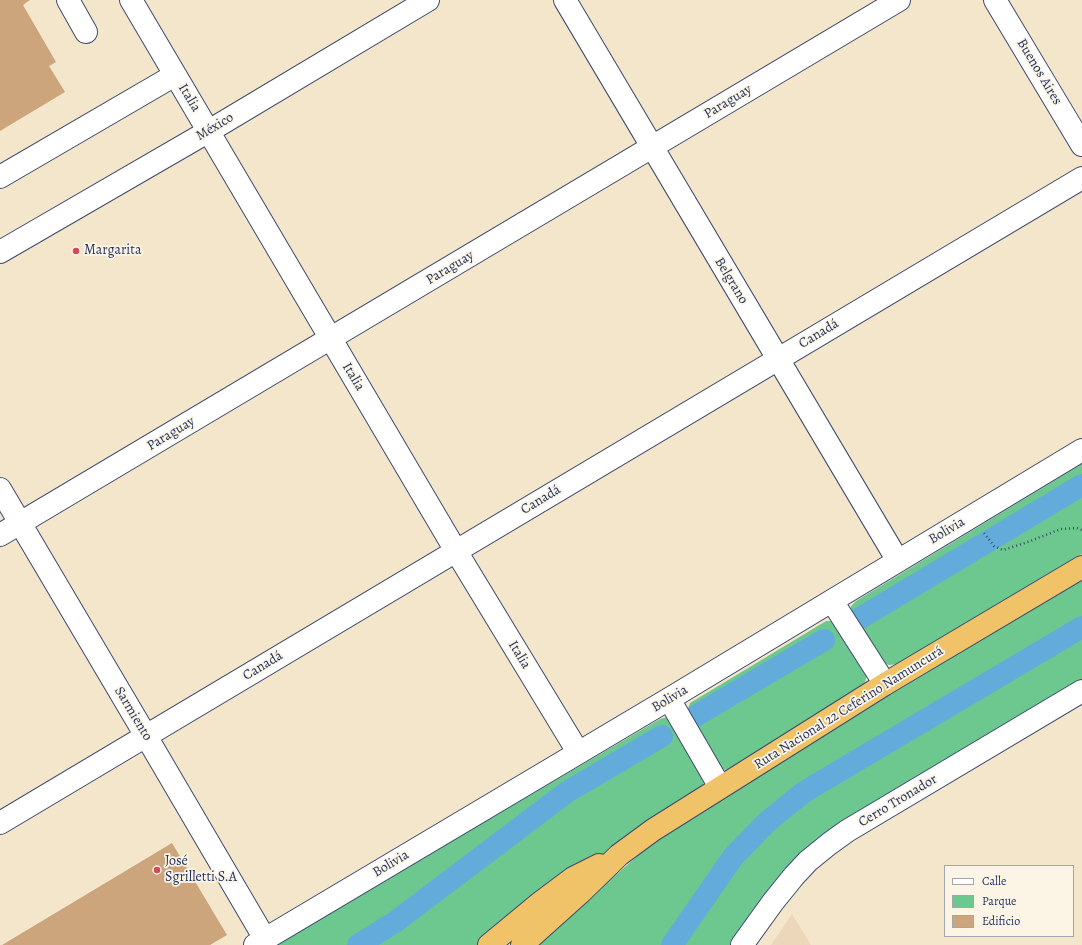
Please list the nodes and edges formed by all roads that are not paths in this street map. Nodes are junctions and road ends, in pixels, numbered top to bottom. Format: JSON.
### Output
{"nodes":[{"id":1,"x":68,"y":0,"type":"edge"},
{"id":2,"x":131,"y":0,"type":"edge"},
{"id":3,"x":428,"y":0,"type":"edge"},
{"id":4,"x":565,"y":0,"type":"edge"},
{"id":5,"x":899,"y":0,"type":"edge"},
{"id":6,"x":996,"y":0,"type":"edge"},
{"id":7,"x":86,"y":32,"type":"dead end"},
{"id":8,"x":175,"y":75,"type":"junction"},
{"id":9,"x":209,"y":131,"type":"junction"},
{"id":10,"x":1082,"y":145,"type":"edge"},
{"id":11,"x":652,"y":147,"type":"junction"},
{"id":12,"x":0,"y":177,"type":"edge"},
{"id":13,"x":1082,"y":178,"type":"edge"},
{"id":14,"x":0,"y":252,"type":"edge"},
{"id":15,"x":331,"y":339,"type":"junction"},
{"id":16,"x":778,"y":359,"type":"junction"},
{"id":17,"x":1082,"y":450,"type":"edge"},
{"id":18,"x":0,"y":489,"type":"edge"},
{"id":19,"x":20,"y":523,"type":"junction"},
{"id":20,"x":0,"y":535,"type":"edge"},
{"id":21,"x":456,"y":551,"type":"junction"},
{"id":22,"x":898,"y":561,"type":"junction"},
{"id":23,"x":1082,"y":567,"type":"edge"},
{"id":24,"x":832,"y":601,"type":"junction"},
{"id":25,"x":885,"y":684,"type":"junction"},
{"id":26,"x":1082,"y":691,"type":"edge"},
{"id":27,"x":669,"y":699,"type":"junction"},
{"id":28,"x":146,"y":736,"type":"junction"},
{"id":29,"x":578,"y":752,"type":"junction"},
{"id":30,"x":720,"y":787,"type":"junction"},
{"id":31,"x":0,"y":823,"type":"edge"},
{"id":32,"x":619,"y":855,"type":"junction"},
{"id":33,"x":260,"y":942,"type":"edge"},
{"id":34,"x":489,"y":945,"type":"edge"},
{"id":35,"x":522,"y":945,"type":"edge"},
{"id":36,"x":742,"y":945,"type":"edge"}],
"edges":[{"from":1,"to":7,"type":"street"},
{"from":2,"to":8,"type":"street","name":"Italia"},
{"from":3,"to":9,"type":"street","name":"México"},
{"from":4,"to":11,"type":"street","name":"Belgrano"},
{"from":5,"to":11,"type":"street","name":"Paraguay"},
{"from":6,"to":10,"type":"street","name":"Buenos Aires"},
{"from":8,"to":9,"type":"street","name":"Italia"},
{"from":8,"to":12,"type":"street"},
{"from":9,"to":14,"type":"street","name":"México"},
{"from":9,"to":15,"type":"street","name":"Italia"},
{"from":11,"to":15,"type":"street","name":"Paraguay"},
{"from":11,"to":16,"type":"street","name":"Belgrano"},
{"from":13,"to":16,"type":"street","name":"Canadá"},
{"from":15,"to":19,"type":"street","name":"Paraguay"},
{"from":15,"to":21,"type":"street","name":"Italia"},
{"from":16,"to":21,"type":"street","name":"Canadá"},
{"from":16,"to":22,"type":"street","name":"Belgrano"},
{"from":17,"to":22,"type":"street","name":"Bolivia"},
{"from":18,"to":19,"type":"street","name":"Sarmiento"},
{"from":19,"to":20,"type":"street","name":"Paraguay"},
{"from":19,"to":28,"type":"street","name":"Sarmiento"},
{"from":21,"to":28,"type":"street","name":"Canadá"},
{"from":21,"to":29,"type":"street","name":"Italia"},
{"from":22,"to":24,"type":"street","name":"Bolivia"},
{"from":23,"to":25,"type":"highway","name":"Ruta Nacional 22 Ceferino Namuncurá"},
{"from":24,"to":25,"type":"street"},
{"from":24,"to":27,"type":"street","name":"Bolivia"},
{"from":25,"to":30,"type":"highway","name":"Ruta Nacional 22 Ceferino Namuncurá"},
{"from":26,"to":36,"type":"street","name":"Cerro Tronador"},
{"from":27,"to":29,"type":"street","name":"Bolivia"},
{"from":27,"to":30,"type":"street"},
{"from":28,"to":31,"type":"street","name":"Canadá"},
{"from":28,"to":33,"type":"street","name":"Sarmiento"},
{"from":29,"to":33,"type":"street","name":"Bolivia"},
{"from":30,"to":32,"type":"highway","name":"Ruta Nacional 22 Ceferino Namuncurá"},
{"from":32,"to":34,"type":"highway","name":"Ruta Nacional 22 Ceferino Namuncurá"},
{"from":32,"to":35,"type":"highway","name":"Ruta Nacional 22 Ceferino Namuncurá"}]}
